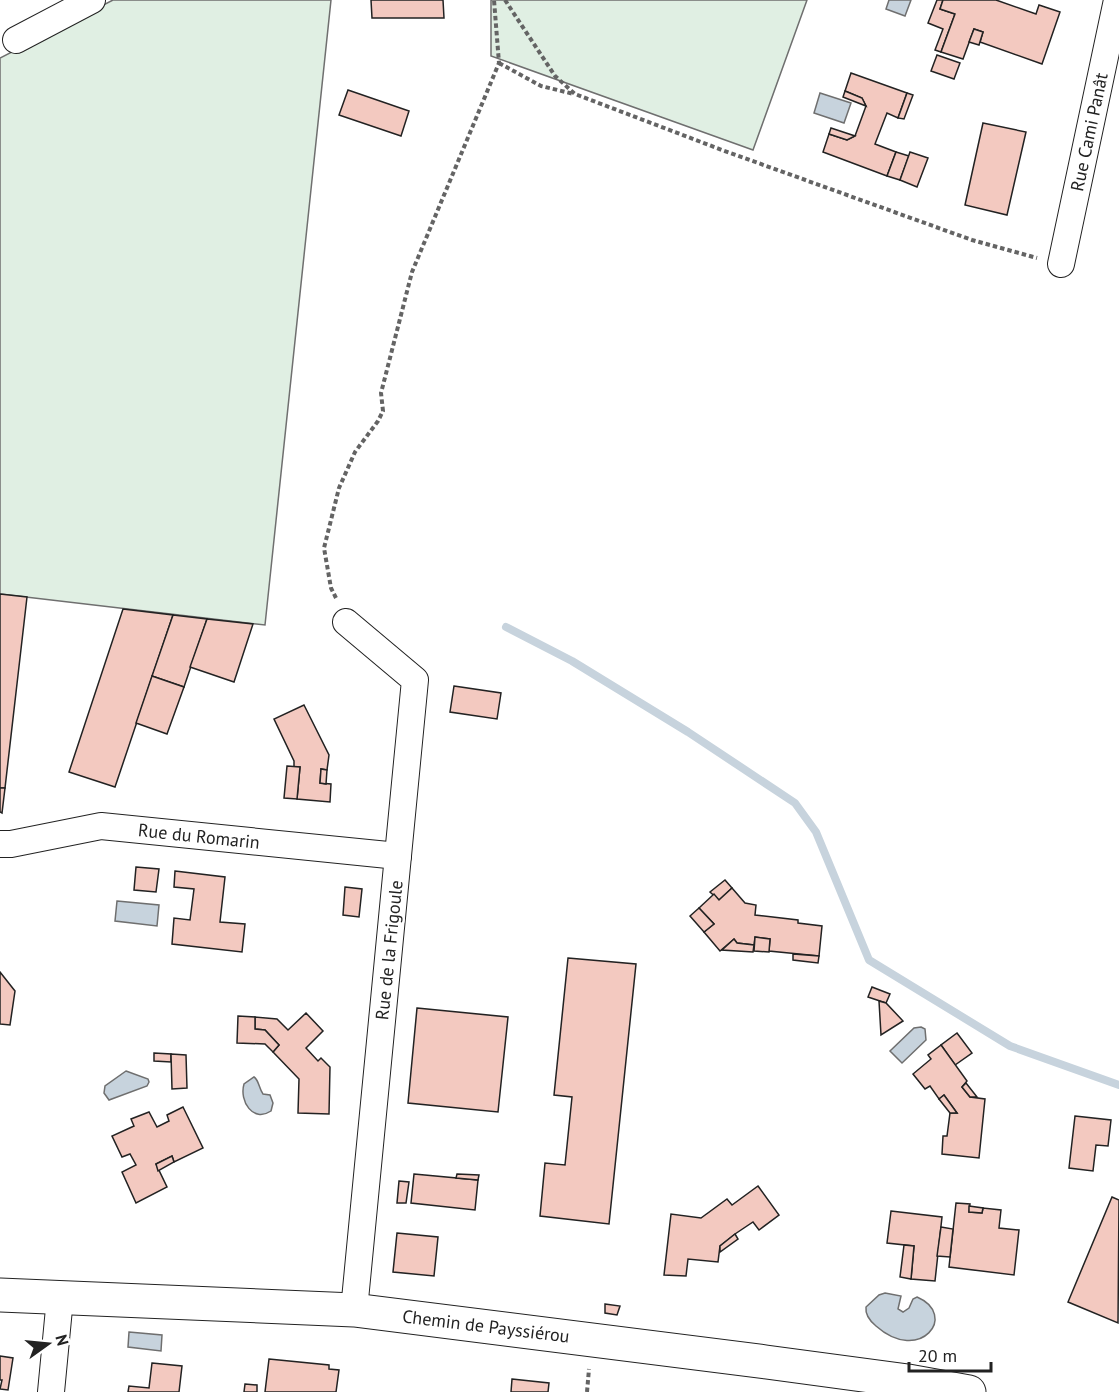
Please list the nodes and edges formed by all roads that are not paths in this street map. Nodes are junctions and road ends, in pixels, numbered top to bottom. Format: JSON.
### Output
{"nodes":[{"id":1,"x":92,"y":0,"type":"edge"},
{"id":2,"x":1117,"y":0,"type":"edge"},
{"id":3,"x":16,"y":40,"type":"dead end"},
{"id":4,"x":1061,"y":264,"type":"road end"},
{"id":5,"x":346,"y":622,"type":"road end"},
{"id":6,"x":0,"y":844,"type":"edge"},
{"id":7,"x":398,"y":856,"type":"junction"},
{"id":8,"x":0,"y":1295,"type":"edge"},
{"id":9,"x":60,"y":1298,"type":"junction"},
{"id":10,"x":354,"y":1310,"type":"junction"},
{"id":11,"x":51,"y":1392,"type":"edge"},
{"id":12,"x":969,"y":1392,"type":"edge"}],
"edges":[{"from":1,"to":3,"type":"street"},
{"from":2,"to":4,"type":"street","name":"Rue Cami Panât"},
{"from":5,"to":7,"type":"street","name":"Rue de la Frigoule"},
{"from":6,"to":7,"type":"street","name":"Rue du Romarin"},
{"from":7,"to":10,"type":"street","name":"Rue de la Frigoule"},
{"from":8,"to":9,"type":"street","name":"Chemin de Payssiérou"},
{"from":9,"to":10,"type":"street","name":"Chemin de Payssiérou"},
{"from":9,"to":11,"type":"street"},
{"from":10,"to":12,"type":"street","name":"Chemin de Payssiérou"}]}
